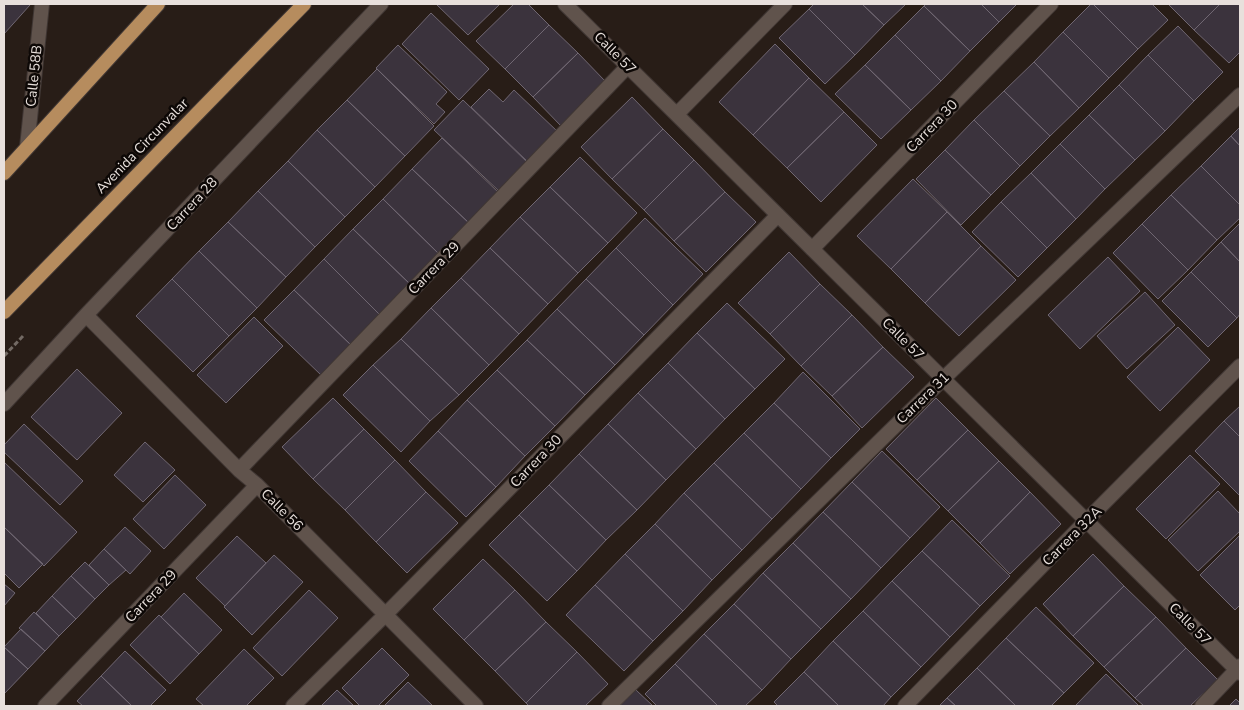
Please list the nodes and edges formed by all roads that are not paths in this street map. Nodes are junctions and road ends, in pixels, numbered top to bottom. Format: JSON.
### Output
{"nodes":[{"id":1,"x":42,"y":4,"type":"edge"},
{"id":2,"x":158,"y":4,"type":"edge"},
{"id":3,"x":304,"y":4,"type":"edge"},
{"id":4,"x":381,"y":4,"type":"edge"},
{"id":5,"x":565,"y":4,"type":"edge"},
{"id":6,"x":785,"y":4,"type":"edge"},
{"id":7,"x":1051,"y":4,"type":"edge"},
{"id":8,"x":628,"y":66,"type":"junction"},
{"id":9,"x":1240,"y":95,"type":"edge"},
{"id":10,"x":677,"y":114,"type":"junction"},
{"id":11,"x":27,"y":147,"type":"junction"},
{"id":12,"x":4,"y":173,"type":"edge"},
{"id":13,"x":778,"y":215,"type":"junction"},
{"id":14,"x":812,"y":249,"type":"junction"},
{"id":15,"x":4,"y":312,"type":"edge"},
{"id":16,"x":86,"y":316,"type":"junction"},
{"id":17,"x":1240,"y":366,"type":"edge"},
{"id":18,"x":943,"y":378,"type":"junction"},
{"id":19,"x":4,"y":404,"type":"edge"},
{"id":20,"x":240,"y":470,"type":"junction"},
{"id":21,"x":257,"y":485,"type":"junction"},
{"id":22,"x":1087,"y":520,"type":"junction"},
{"id":23,"x":385,"y":615,"type":"junction"},
{"id":24,"x":1239,"y":670,"type":"edge"},
{"id":25,"x":45,"y":706,"type":"edge"},
{"id":26,"x":293,"y":706,"type":"edge"},
{"id":27,"x":476,"y":706,"type":"edge"},
{"id":28,"x":610,"y":706,"type":"edge"},
{"id":29,"x":905,"y":706,"type":"edge"},
{"id":30,"x":1202,"y":706,"type":"edge"}],
"edges":[{"from":1,"to":11,"type":"street","name":"Calle 58B"},
{"from":2,"to":11,"type":"highway"},
{"from":3,"to":15,"type":"highway","name":"Avenida Circunvalar"},
{"from":4,"to":16,"type":"street","name":"Carrera 28"},
{"from":5,"to":8,"type":"street","name":"Calle 57"},
{"from":6,"to":10,"type":"street"},
{"from":7,"to":14,"type":"street","name":"Carrera 30"},
{"from":8,"to":10,"type":"street","name":"Calle 57"},
{"from":8,"to":20,"type":"street","name":"Carrera 29"},
{"from":9,"to":18,"type":"street","name":"Carrera 31"},
{"from":10,"to":13,"type":"street","name":"Calle 57"},
{"from":11,"to":12,"type":"highway"},
{"from":13,"to":14,"type":"street","name":"Calle 57"},
{"from":13,"to":23,"type":"street","name":"Carrera 30"},
{"from":14,"to":18,"type":"street","name":"Calle 57"},
{"from":16,"to":19,"type":"street","name":"Carrera 28"},
{"from":16,"to":20,"type":"street","name":"Calle 56"},
{"from":17,"to":22,"type":"street","name":"Carrera 32A"},
{"from":18,"to":22,"type":"street","name":"Calle 57"},
{"from":18,"to":28,"type":"street","name":"Carrera 31"},
{"from":20,"to":21,"type":"street","name":"Calle 56"},
{"from":21,"to":23,"type":"street","name":"Calle 56"},
{"from":21,"to":25,"type":"street","name":"Carrera 29"},
{"from":22,"to":24,"type":"street","name":"Calle 57"},
{"from":22,"to":29,"type":"street","name":"Carrera 32A"},
{"from":23,"to":26,"type":"street","name":"Carrera 30"},
{"from":23,"to":27,"type":"street","name":"Calle 56"},
{"from":24,"to":30,"type":"street"}]}
